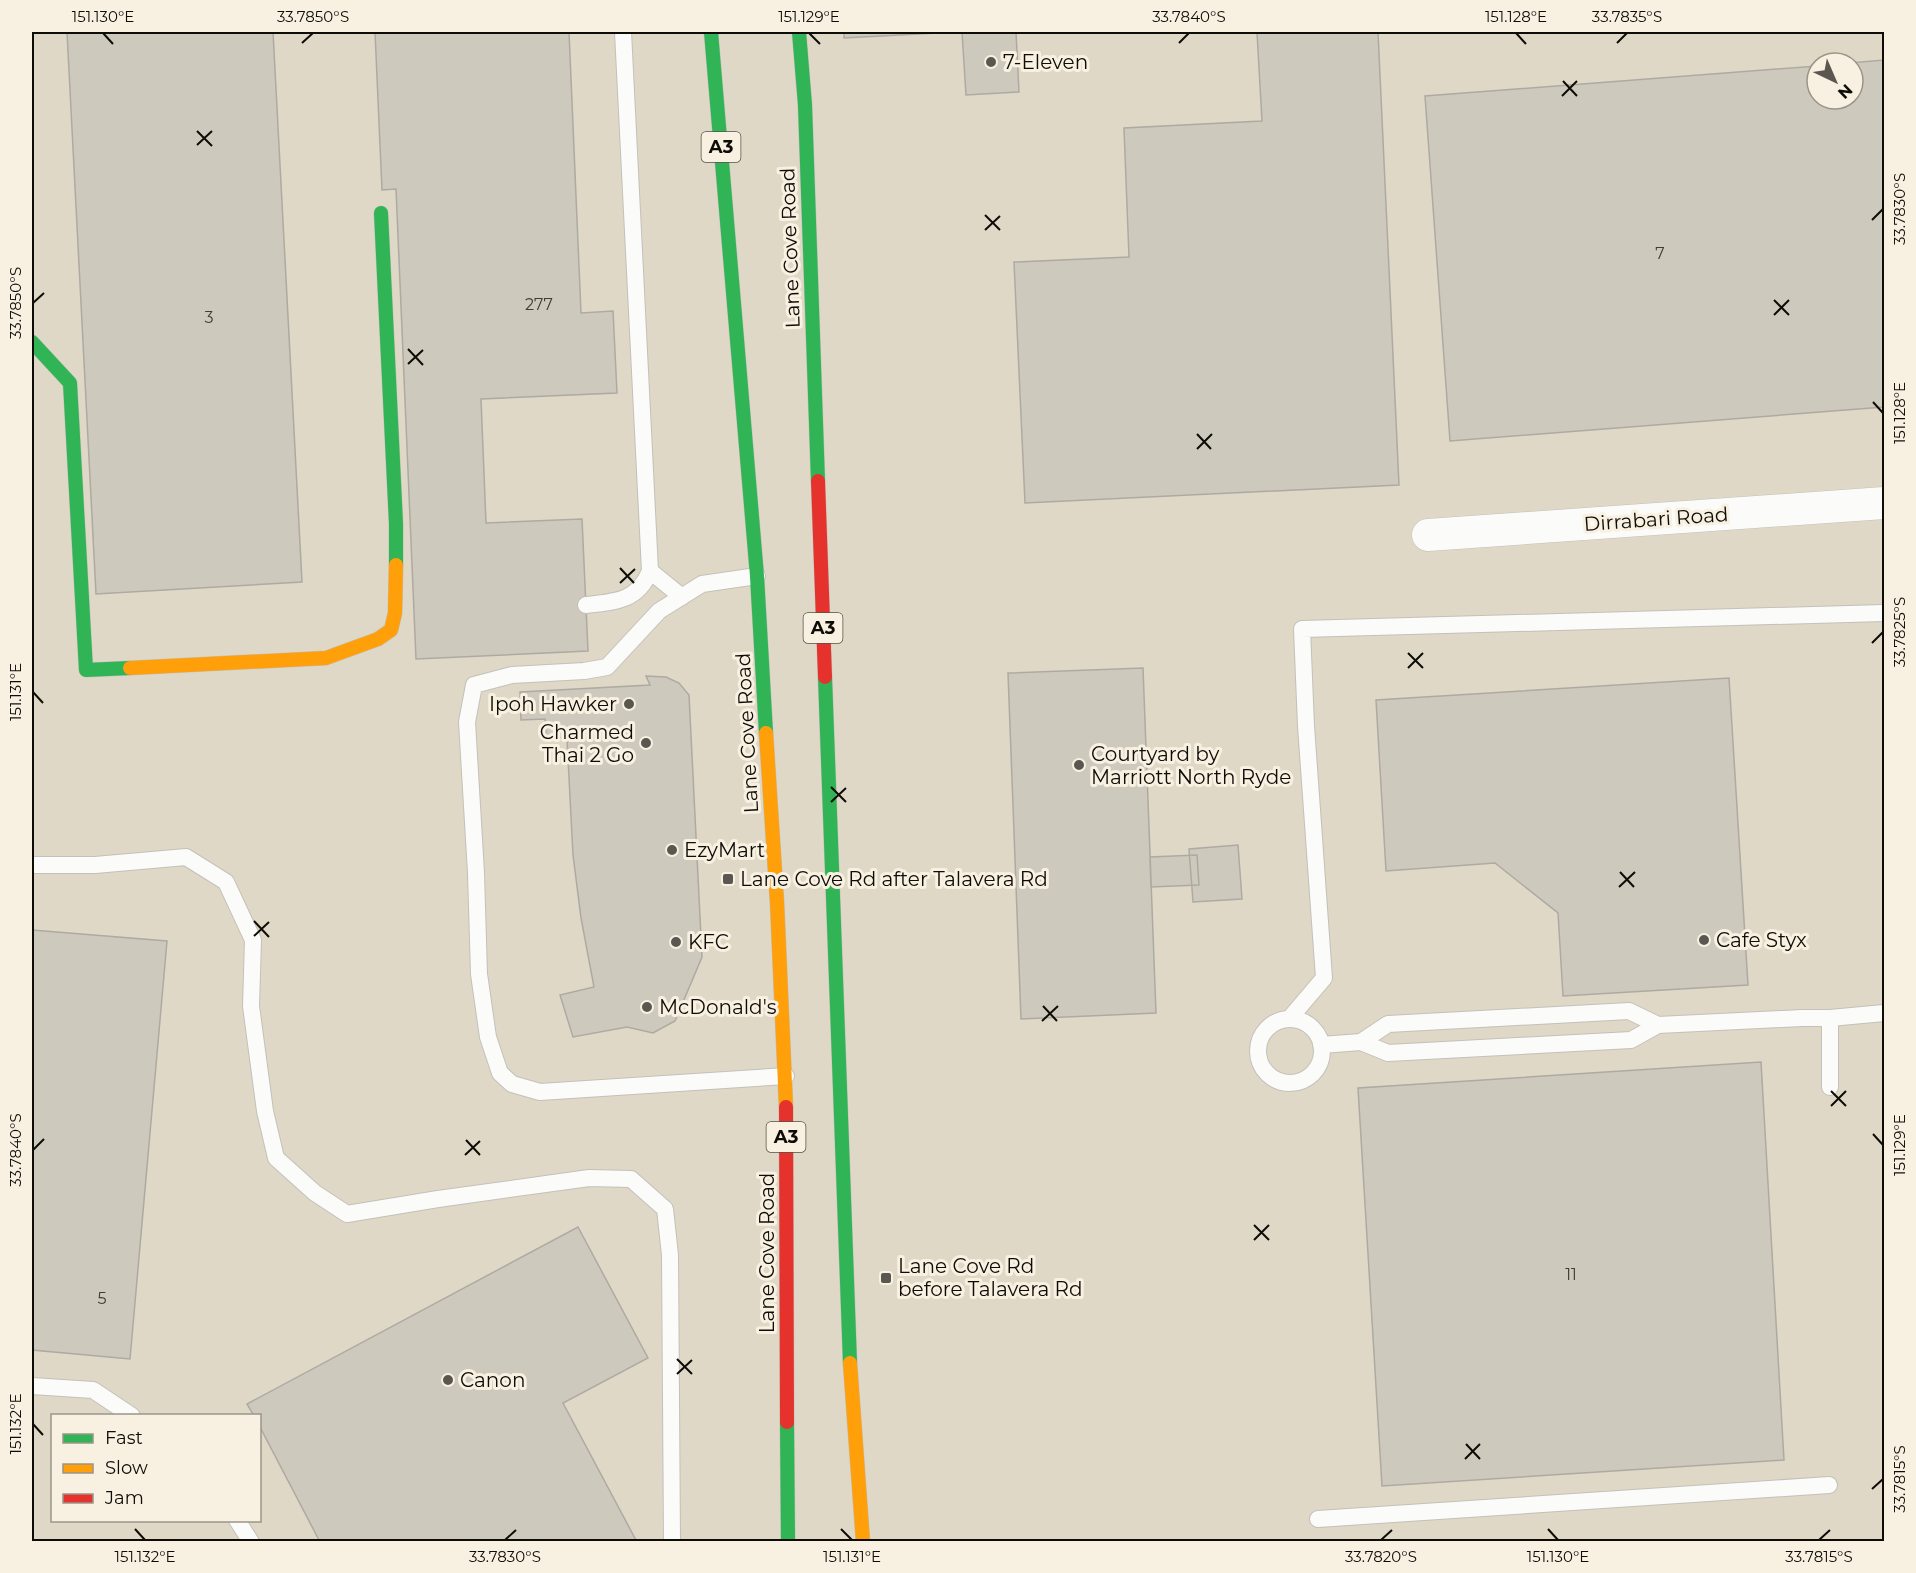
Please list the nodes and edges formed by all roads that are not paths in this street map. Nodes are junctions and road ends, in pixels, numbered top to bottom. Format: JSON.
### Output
{"nodes":[{"id":1,"x":623,"y":32,"type":"edge"},
{"id":2,"x":711,"y":32,"type":"edge"},
{"id":3,"x":799,"y":32,"type":"edge"},
{"id":4,"x":381,"y":213,"type":"dead end"},
{"id":5,"x":32,"y":342,"type":"edge"},
{"id":6,"x":1884,"y":503,"type":"edge"},
{"id":7,"x":1428,"y":535,"type":"dead end"},
{"id":8,"x":650,"y":571,"type":"junction"},
{"id":9,"x":757,"y":576,"type":"junction"},
{"id":10,"x":682,"y":597,"type":"junction"},
{"id":11,"x":586,"y":605,"type":"dead end"},
{"id":12,"x":1884,"y":613,"type":"edge"},
{"id":13,"x":32,"y":865,"type":"edge"},
{"id":14,"x":1884,"y":1013,"type":"edge"},
{"id":15,"x":1290,"y":1018,"type":"junction"},
{"id":16,"x":1830,"y":1018,"type":"junction"},
{"id":17,"x":1658,"y":1025,"type":"junction"},
{"id":18,"x":1361,"y":1042,"type":"junction"},
{"id":19,"x":1321,"y":1045,"type":"junction"},
{"id":20,"x":786,"y":1076,"type":"junction"},
{"id":21,"x":1830,"y":1087,"type":"dead end"},
{"id":22,"x":32,"y":1386,"type":"edge"},
{"id":23,"x":129,"y":1414,"type":"edge"},
{"id":24,"x":1829,"y":1485,"type":"dead end"},
{"id":25,"x":1318,"y":1519,"type":"dead end"},
{"id":26,"x":238,"y":1522,"type":"edge"},
{"id":27,"x":251,"y":1542,"type":"edge"},
{"id":28,"x":672,"y":1542,"type":"edge"},
{"id":29,"x":788,"y":1542,"type":"edge"},
{"id":30,"x":863,"y":1542,"type":"edge"}],
"edges":[{"from":1,"to":8,"type":"lane"},
{"from":2,"to":9,"type":"main road","name":"Lane Cove Road","number":"A3"},
{"from":3,"to":30,"type":"main road","name":"Lane Cove Road","number":"A3"},
{"from":4,"to":5,"type":"main road"},
{"from":6,"to":7,"type":"street","name":"Dirrabari Road"},
{"from":8,"to":10,"type":"lane"},
{"from":8,"to":11,"type":"lane"},
{"from":9,"to":10,"type":"lane"},
{"from":9,"to":20,"type":"main road","name":"Lane Cove Road","number":"A3"},
{"from":10,"to":20,"type":"lane"},
{"from":12,"to":15,"type":"lane"},
{"from":13,"to":28,"type":"lane"},
{"from":14,"to":16,"type":"lane"},
{"from":15,"to":19,"type":"lane"},
{"from":15,"to":19,"type":"lane"},
{"from":16,"to":17,"type":"lane"},
{"from":16,"to":21,"type":"lane"},
{"from":17,"to":18,"type":"lane"},
{"from":17,"to":18,"type":"lane"},
{"from":18,"to":19,"type":"lane"},
{"from":20,"to":29,"type":"main road","name":"Lane Cove Road","number":"A3"},
{"from":22,"to":23,"type":"lane"},
{"from":24,"to":25,"type":"lane"},
{"from":26,"to":27,"type":"lane"}]}
